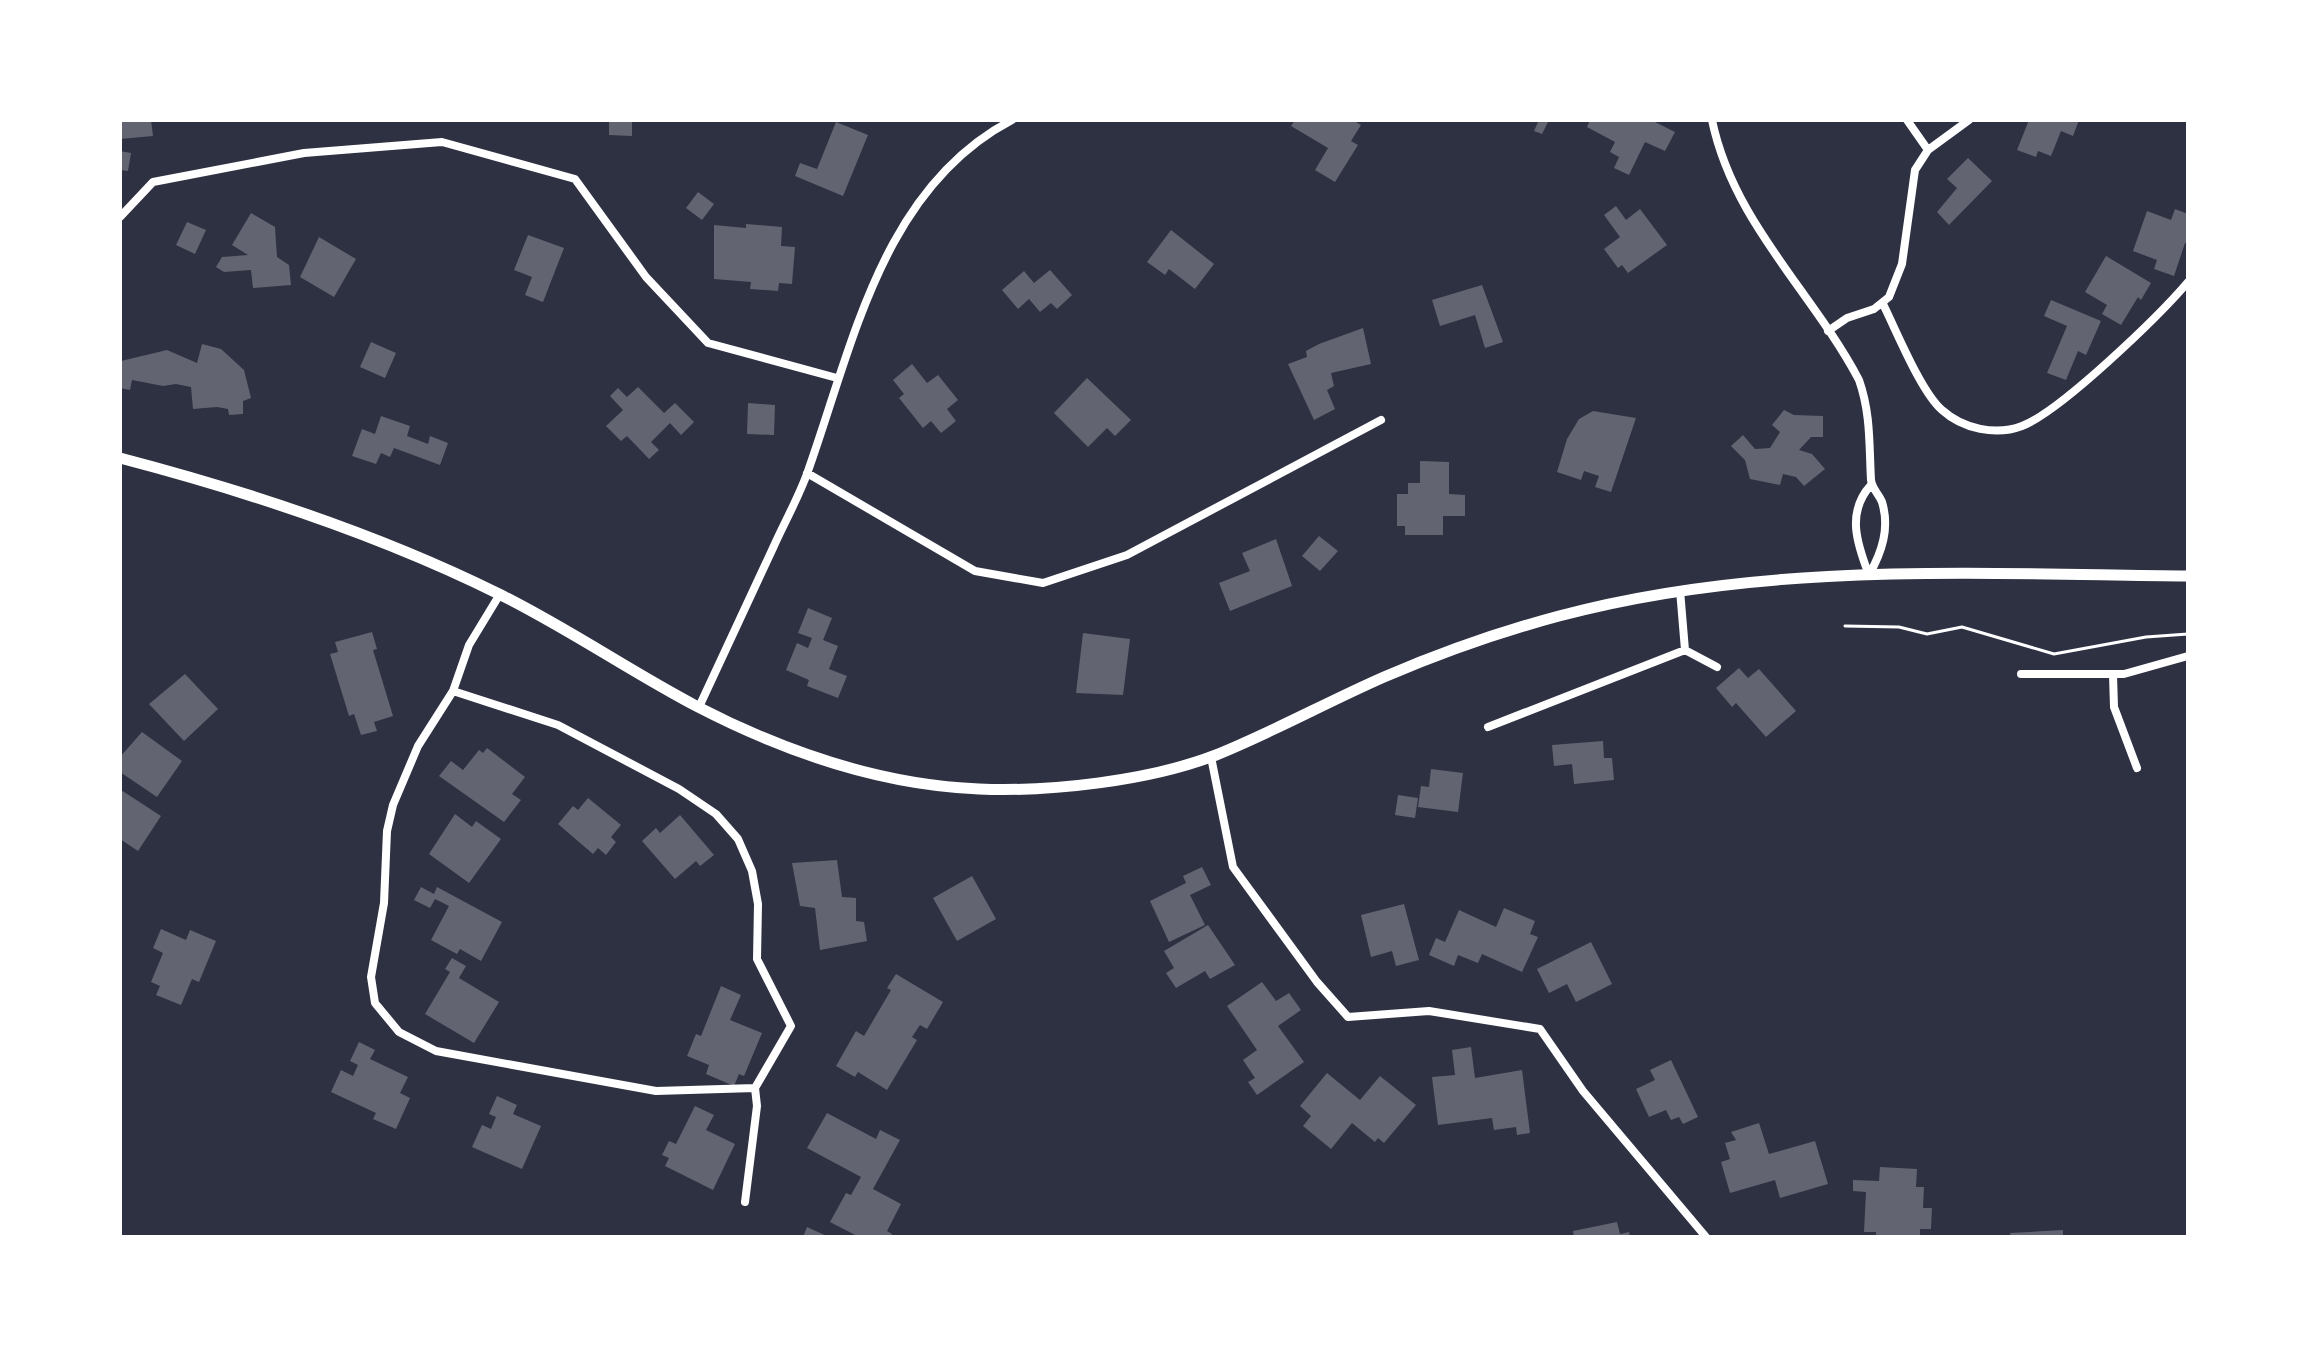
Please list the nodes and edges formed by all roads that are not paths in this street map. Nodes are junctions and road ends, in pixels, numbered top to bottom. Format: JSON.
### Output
{"nodes":[{"id":1,"x":1012,"y":120,"type":"edge"},
{"id":2,"x":1712,"y":120,"type":"edge"},
{"id":3,"x":1907,"y":120,"type":"edge"},
{"id":4,"x":1969,"y":120,"type":"edge"},
{"id":5,"x":1928,"y":150,"type":"junction"},
{"id":6,"x":120,"y":217,"type":"edge"},
{"id":7,"x":2188,"y":282,"type":"edge"},
{"id":8,"x":1883,"y":304,"type":"junction"},
{"id":9,"x":1828,"y":331,"type":"junction"},
{"id":10,"x":837,"y":378,"type":"junction"},
{"id":11,"x":1381,"y":420,"type":"dead end"},
{"id":12,"x":120,"y":458,"type":"edge"},
{"id":13,"x":807,"y":473,"type":"junction"},
{"id":14,"x":1871,"y":485,"type":"junction"},
{"id":15,"x":1869,"y":575,"type":"junction"},
{"id":16,"x":2188,"y":576,"type":"edge"},
{"id":17,"x":1680,"y":590,"type":"junction"},
{"id":18,"x":500,"y":594,"type":"junction"},
{"id":19,"x":1685,"y":650,"type":"junction"},
{"id":20,"x":2188,"y":656,"type":"edge"},
{"id":21,"x":1717,"y":667,"type":"dead end"},
{"id":22,"x":2021,"y":674,"type":"dead end"},
{"id":23,"x":2113,"y":675,"type":"junction"},
{"id":24,"x":453,"y":691,"type":"junction"},
{"id":25,"x":699,"y":707,"type":"junction"},
{"id":26,"x":1488,"y":727,"type":"dead end"},
{"id":27,"x":1211,"y":757,"type":"junction"},
{"id":28,"x":2137,"y":768,"type":"dead end"},
{"id":29,"x":755,"y":1088,"type":"junction"},
{"id":30,"x":745,"y":1202,"type":"dead end"},
{"id":31,"x":1706,"y":1237,"type":"edge"}],
"edges":[{"from":1,"to":10,"type":"street"},
{"from":2,"to":9,"type":"street"},
{"from":3,"to":5,"type":"street"},
{"from":4,"to":5,"type":"street"},
{"from":5,"to":8,"type":"street"},
{"from":6,"to":10,"type":"street"},
{"from":7,"to":8,"type":"street"},
{"from":8,"to":9,"type":"street"},
{"from":9,"to":14,"type":"street"},
{"from":10,"to":13,"type":"street"},
{"from":11,"to":13,"type":"street"},
{"from":12,"to":18,"type":"main road"},
{"from":13,"to":25,"type":"street"},
{"from":14,"to":15,"type":"street"},
{"from":14,"to":15,"type":"street"},
{"from":15,"to":16,"type":"main road"},
{"from":15,"to":17,"type":"main road"},
{"from":17,"to":19,"type":"street"},
{"from":17,"to":27,"type":"main road"},
{"from":18,"to":24,"type":"street"},
{"from":18,"to":25,"type":"main road"},
{"from":19,"to":21,"type":"street"},
{"from":19,"to":26,"type":"street"},
{"from":20,"to":23,"type":"street"},
{"from":22,"to":23,"type":"street"},
{"from":23,"to":28,"type":"street"},
{"from":24,"to":29,"type":"street"},
{"from":24,"to":29,"type":"street"},
{"from":25,"to":27,"type":"main road"},
{"from":27,"to":31,"type":"street"},
{"from":29,"to":30,"type":"street"}]}
